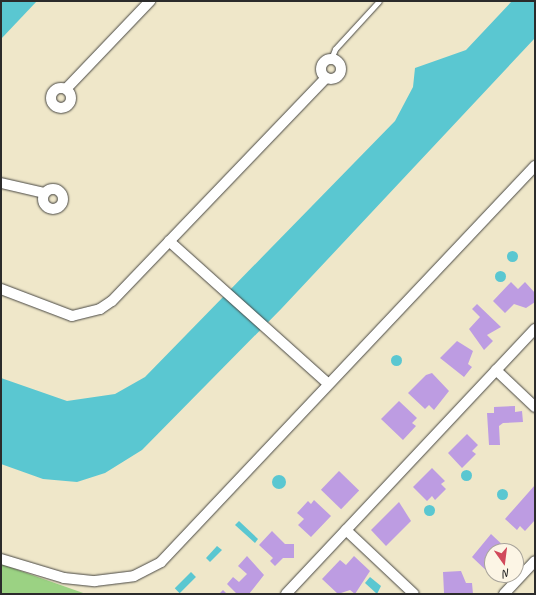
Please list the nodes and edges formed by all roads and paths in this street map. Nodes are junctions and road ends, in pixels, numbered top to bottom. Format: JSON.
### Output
{"nodes":[{"id":1,"x":150,"y":1,"type":"edge"},
{"id":2,"x":379,"y":1,"type":"edge"},
{"id":3,"x":330,"y":59,"type":"junction"},
{"id":4,"x":326,"y":78,"type":"junction"},
{"id":5,"x":66,"y":89,"type":"dead end"},
{"id":6,"x":535,"y":166,"type":"edge"},
{"id":7,"x":1,"y":183,"type":"edge"},
{"id":8,"x":44,"y":193,"type":"dead end"},
{"id":9,"x":169,"y":241,"type":"junction"},
{"id":10,"x":1,"y":289,"type":"edge"},
{"id":11,"x":535,"y":329,"type":"edge"},
{"id":12,"x":496,"y":370,"type":"junction"},
{"id":13,"x":327,"y":383,"type":"junction"},
{"id":14,"x":535,"y":406,"type":"edge"},
{"id":15,"x":346,"y":530,"type":"junction"},
{"id":16,"x":1,"y":559,"type":"edge"},
{"id":17,"x":535,"y":561,"type":"edge"},
{"id":18,"x":286,"y":594,"type":"edge"},
{"id":19,"x":414,"y":594,"type":"edge"},
{"id":20,"x":504,"y":594,"type":"edge"}],
"edges":[{"from":1,"to":5,"type":"street"},
{"from":2,"to":3,"type":"lane"},
{"from":3,"to":4,"type":"street"},
{"from":3,"to":4,"type":"street"},
{"from":4,"to":9,"type":"street"},
{"from":6,"to":13,"type":"street"},
{"from":7,"to":8,"type":"street"},
{"from":9,"to":10,"type":"street"},
{"from":9,"to":13,"type":"street"},
{"from":11,"to":12,"type":"street"},
{"from":12,"to":14,"type":"street"},
{"from":12,"to":15,"type":"street"},
{"from":13,"to":16,"type":"street"},
{"from":15,"to":18,"type":"street"},
{"from":15,"to":19,"type":"street"},
{"from":17,"to":20,"type":"street"}]}
